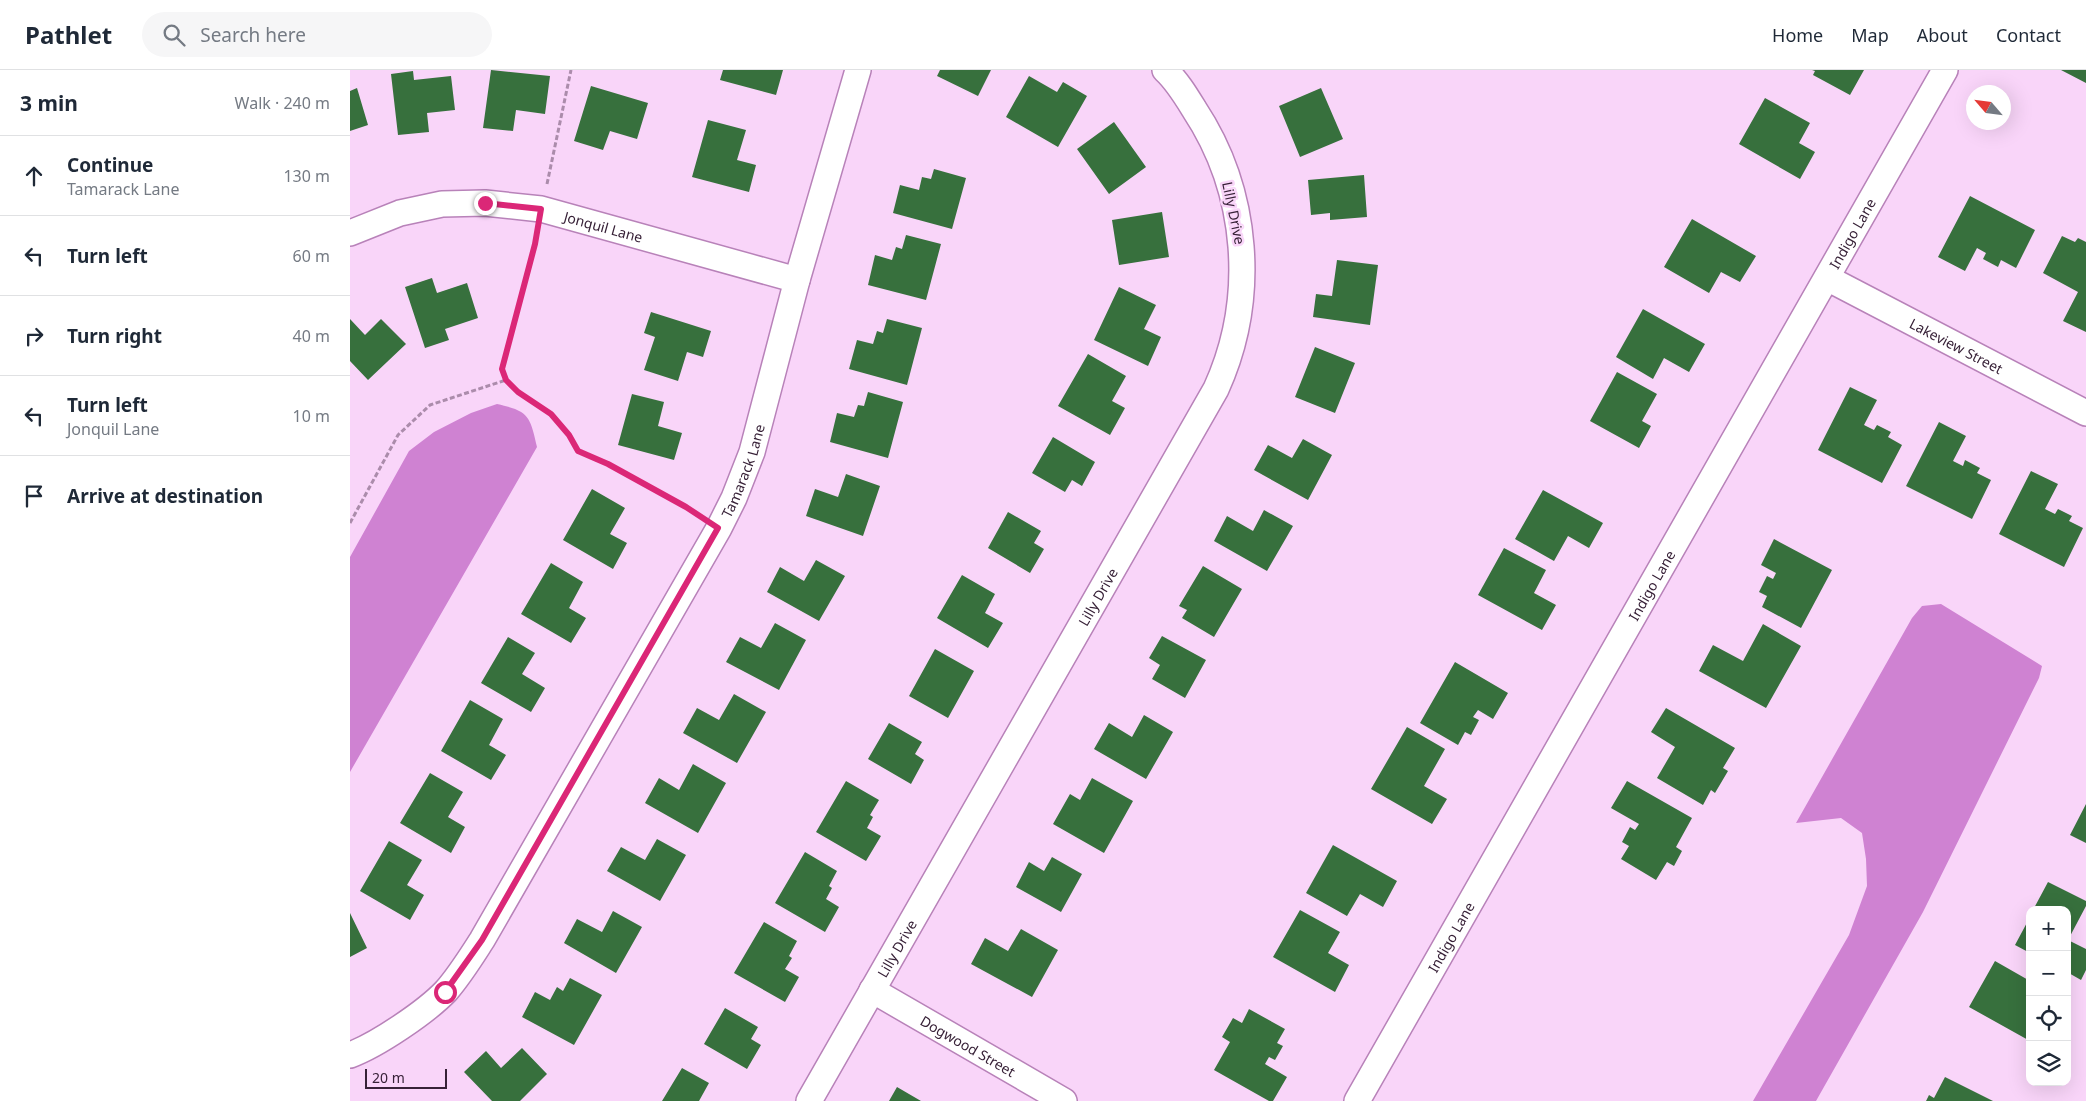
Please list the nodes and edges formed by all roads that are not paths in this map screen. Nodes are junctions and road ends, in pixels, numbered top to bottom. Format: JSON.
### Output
{"nodes":[{"id":1,"x":858,"y":70,"type":"edge"},
{"id":2,"x":1165,"y":70,"type":"edge"},
{"id":3,"x":1945,"y":70,"type":"edge"},
{"id":4,"x":350,"y":233,"type":"edge"},
{"id":5,"x":1826,"y":278,"type":"junction"},
{"id":6,"x":797,"y":280,"type":"junction"},
{"id":7,"x":2086,"y":413,"type":"edge"},
{"id":8,"x":872,"y":990,"type":"junction"},
{"id":9,"x":350,"y":1055,"type":"edge"},
{"id":10,"x":809,"y":1101,"type":"edge"},
{"id":11,"x":1064,"y":1101,"type":"edge"},
{"id":12,"x":1357,"y":1101,"type":"edge"}],
"edges":[{"from":1,"to":6,"type":"street","name":"Tamarack Lane"},
{"from":2,"to":8,"type":"street","name":"Lilly Drive"},
{"from":3,"to":5,"type":"street","name":"Indigo Lane"},
{"from":4,"to":6,"type":"street","name":"Jonquil Lane"},
{"from":5,"to":7,"type":"street","name":"Lakeview Street"},
{"from":5,"to":12,"type":"street","name":"Indigo Lane"},
{"from":6,"to":9,"type":"street","name":"Tamarack Lane"},
{"from":8,"to":10,"type":"street","name":"Lilly Drive"},
{"from":8,"to":11,"type":"street","name":"Dogwood Street"}]}
